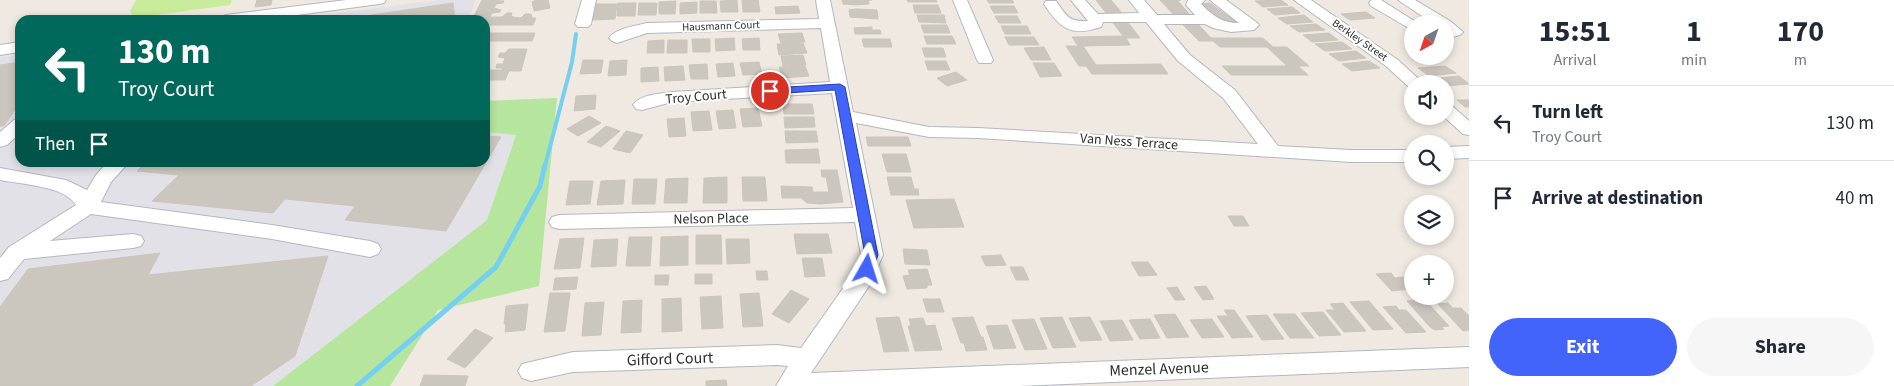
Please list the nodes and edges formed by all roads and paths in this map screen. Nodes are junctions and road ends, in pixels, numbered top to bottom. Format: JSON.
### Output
{"nodes":[{"id":1,"x":379,"y":0,"type":"edge"},
{"id":2,"x":589,"y":0,"type":"edge"},
{"id":3,"x":823,"y":0,"type":"edge"},
{"id":4,"x":960,"y":0,"type":"edge"},
{"id":5,"x":1136,"y":0,"type":"edge"},
{"id":6,"x":1198,"y":0,"type":"edge"},
{"id":7,"x":1217,"y":0,"type":"edge"},
{"id":8,"x":1300,"y":0,"type":"edge"},
{"id":9,"x":1405,"y":0,"type":"edge"},
{"id":10,"x":1078,"y":2,"type":"dead end"},
{"id":11,"x":1051,"y":4,"type":"dead end"},
{"id":12,"x":346,"y":12,"type":"edge"},
{"id":13,"x":301,"y":15,"type":"edge"},
{"id":14,"x":1430,"y":15,"type":"edge"},
{"id":15,"x":1151,"y":18,"type":"junction"},
{"id":16,"x":1095,"y":19,"type":"junction"},
{"id":17,"x":1208,"y":19,"type":"junction"},
{"id":18,"x":1404,"y":19,"type":"edge"},
{"id":19,"x":827,"y":22,"type":"junction"},
{"id":20,"x":583,"y":24,"type":"dead end"},
{"id":21,"x":617,"y":38,"type":"dead end"},
{"id":22,"x":15,"y":48,"type":"edge"},
{"id":23,"x":0,"y":50,"type":"edge"},
{"id":24,"x":985,"y":60,"type":"dead end"},
{"id":25,"x":1406,"y":75,"type":"edge"},
{"id":26,"x":840,"y":87,"type":"junction"},
{"id":27,"x":642,"y":105,"type":"dead end"},
{"id":28,"x":846,"y":116,"type":"junction"},
{"id":29,"x":1454,"y":117,"type":"edge"},
{"id":30,"x":15,"y":128,"type":"edge"},
{"id":31,"x":1469,"y":130,"type":"edge"},
{"id":32,"x":0,"y":141,"type":"edge"},
{"id":33,"x":1273,"y":152,"type":"junction"},
{"id":34,"x":1469,"y":152,"type":"edge"},
{"id":35,"x":1454,"y":153,"type":"edge"},
{"id":36,"x":1404,"y":156,"type":"edge"},
{"id":37,"x":115,"y":167,"type":"edge"},
{"id":38,"x":0,"y":174,"type":"edge"},
{"id":39,"x":88,"y":206,"type":"junction"},
{"id":40,"x":864,"y":215,"type":"junction"},
{"id":41,"x":559,"y":222,"type":"dead end"},
{"id":42,"x":133,"y":241,"type":"dead end"},
{"id":43,"x":370,"y":249,"type":"dead end"},
{"id":44,"x":17,"y":252,"type":"junction"},
{"id":45,"x":0,"y":273,"type":"edge"},
{"id":46,"x":1469,"y":357,"type":"edge"},
{"id":47,"x":808,"y":359,"type":"junction"},
{"id":48,"x":531,"y":371,"type":"dead end"},
{"id":49,"x":789,"y":385,"type":"edge"}],
"edges":[{"from":1,"to":12,"type":"street"},
{"from":2,"to":20,"type":"street"},
{"from":3,"to":19,"type":"street"},
{"from":4,"to":24,"type":"street"},
{"from":5,"to":15,"type":"street"},
{"from":6,"to":17,"type":"street"},
{"from":7,"to":17,"type":"street"},
{"from":8,"to":25,"type":"street","name":"Berkley Street"},
{"from":9,"to":14,"type":"street"},
{"from":9,"to":18,"type":"street"},
{"from":10,"to":16,"type":"street"},
{"from":11,"to":16,"type":"street"},
{"from":12,"to":13,"type":"street"},
{"from":15,"to":16,"type":"street"},
{"from":15,"to":17,"type":"street"},
{"from":15,"to":33,"type":"street"},
{"from":19,"to":21,"type":"street","name":"Hausmann Court"},
{"from":19,"to":26,"type":"street"},
{"from":22,"to":23,"type":"street"},
{"from":26,"to":27,"type":"street","name":"Troy Court"},
{"from":26,"to":28,"type":"street"},
{"from":28,"to":33,"type":"street","name":"Van Ness Terrace"},
{"from":28,"to":40,"type":"street"},
{"from":29,"to":31,"type":"street"},
{"from":30,"to":32,"type":"street"},
{"from":33,"to":36,"type":"street","name":"Van Ness Terrace"},
{"from":34,"to":35,"type":"street"},
{"from":37,"to":39,"type":"street"},
{"from":38,"to":39,"type":"street"},
{"from":39,"to":43,"type":"street"},
{"from":39,"to":44,"type":"street"},
{"from":40,"to":41,"type":"street","name":"Nelson Place"},
{"from":40,"to":47,"type":"street"},
{"from":42,"to":44,"type":"street"},
{"from":44,"to":45,"type":"street"},
{"from":46,"to":49,"type":"street","name":"Menzel Avenue"},
{"from":47,"to":48,"type":"street","name":"Gifford Court"},
{"from":47,"to":49,"type":"street"}]}
